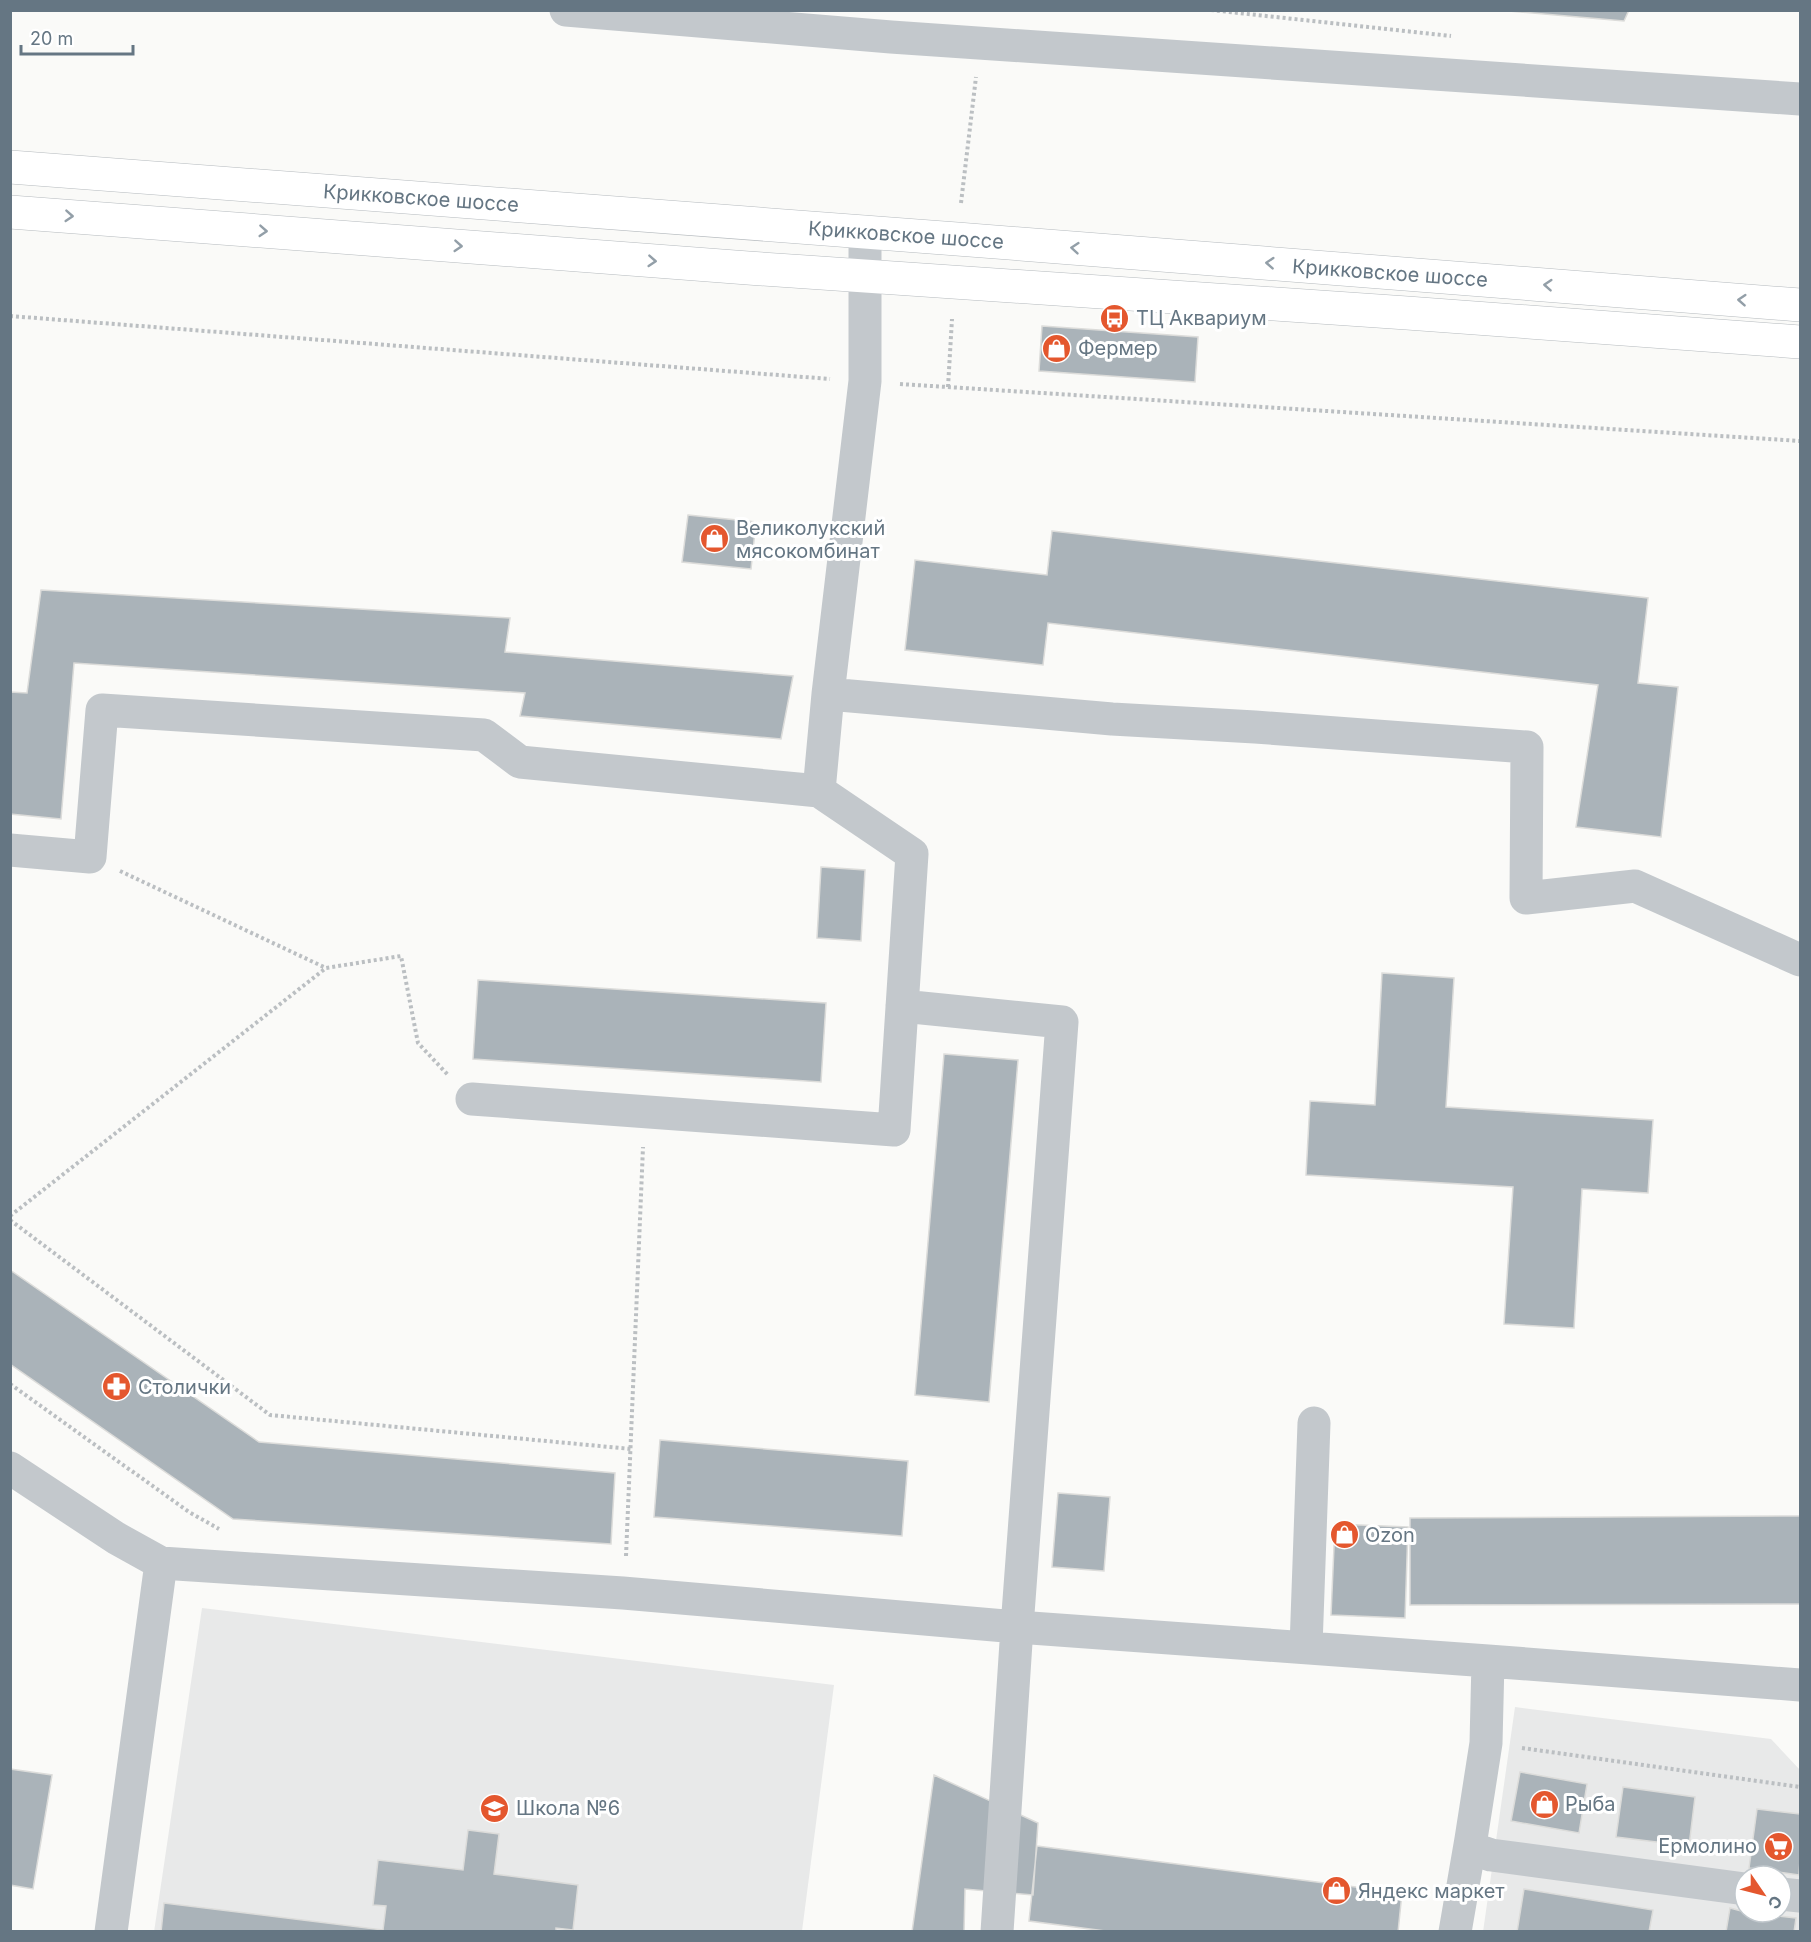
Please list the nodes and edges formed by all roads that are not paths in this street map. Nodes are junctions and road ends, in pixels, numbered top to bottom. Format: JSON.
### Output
{"nodes":[{"id":1,"x":566,"y":10,"type":"edge"},
{"id":2,"x":891,"y":24,"type":"edge"},
{"id":3,"x":1800,"y":99,"type":"edge"},
{"id":4,"x":10,"y":167,"type":"edge"},
{"id":5,"x":10,"y":212,"type":"edge"},
{"id":6,"x":865,"y":232,"type":"junction"},
{"id":7,"x":865,"y":276,"type":"junction"},
{"id":8,"x":1800,"y":305,"type":"edge"},
{"id":9,"x":1800,"y":342,"type":"edge"},
{"id":10,"x":828,"y":694,"type":"junction"},
{"id":11,"x":819,"y":791,"type":"junction"},
{"id":12,"x":10,"y":850,"type":"edge"},
{"id":13,"x":1800,"y":960,"type":"edge"},
{"id":14,"x":902,"y":1006,"type":"junction"},
{"id":15,"x":472,"y":1099,"type":"road end"},
{"id":16,"x":1314,"y":1424,"type":"dead end"},
{"id":17,"x":10,"y":1468,"type":"edge"},
{"id":18,"x":161,"y":1563,"type":"junction"},
{"id":19,"x":1017,"y":1627,"type":"junction"},
{"id":20,"x":1306,"y":1647,"type":"junction"},
{"id":21,"x":1488,"y":1660,"type":"junction"},
{"id":22,"x":1800,"y":1685,"type":"edge"},
{"id":23,"x":1471,"y":1839,"type":"junction"},
{"id":24,"x":1733,"y":1887,"type":"edge"},
{"id":25,"x":111,"y":1932,"type":"edge"},
{"id":26,"x":997,"y":1932,"type":"edge"},
{"id":27,"x":1455,"y":1932,"type":"edge"}],
"edges":[{"from":1,"to":2,"type":"street"},
{"from":2,"to":3,"type":"street"},
{"from":4,"to":6,"type":"main road","name":"Крикковское шоссе"},
{"from":5,"to":7,"type":"main road","one_way":true},
{"from":6,"to":7,"type":"street"},
{"from":8,"to":6,"type":"main road","name":"Крикковское шоссе","one_way":true},
{"from":7,"to":9,"type":"main road"},
{"from":7,"to":10,"type":"street"},
{"from":10,"to":11,"type":"street"},
{"from":10,"to":13,"type":"street"},
{"from":11,"to":12,"type":"street"},
{"from":11,"to":14,"type":"street"},
{"from":14,"to":15,"type":"street"},
{"from":14,"to":19,"type":"street"},
{"from":16,"to":20,"type":"street"},
{"from":17,"to":18,"type":"street"},
{"from":18,"to":19,"type":"street"},
{"from":18,"to":25,"type":"street"},
{"from":19,"to":20,"type":"street"},
{"from":19,"to":26,"type":"street"},
{"from":20,"to":21,"type":"street"},
{"from":21,"to":22,"type":"street"},
{"from":21,"to":23,"type":"street"},
{"from":23,"to":24,"type":"street"},
{"from":23,"to":27,"type":"street"}]}
